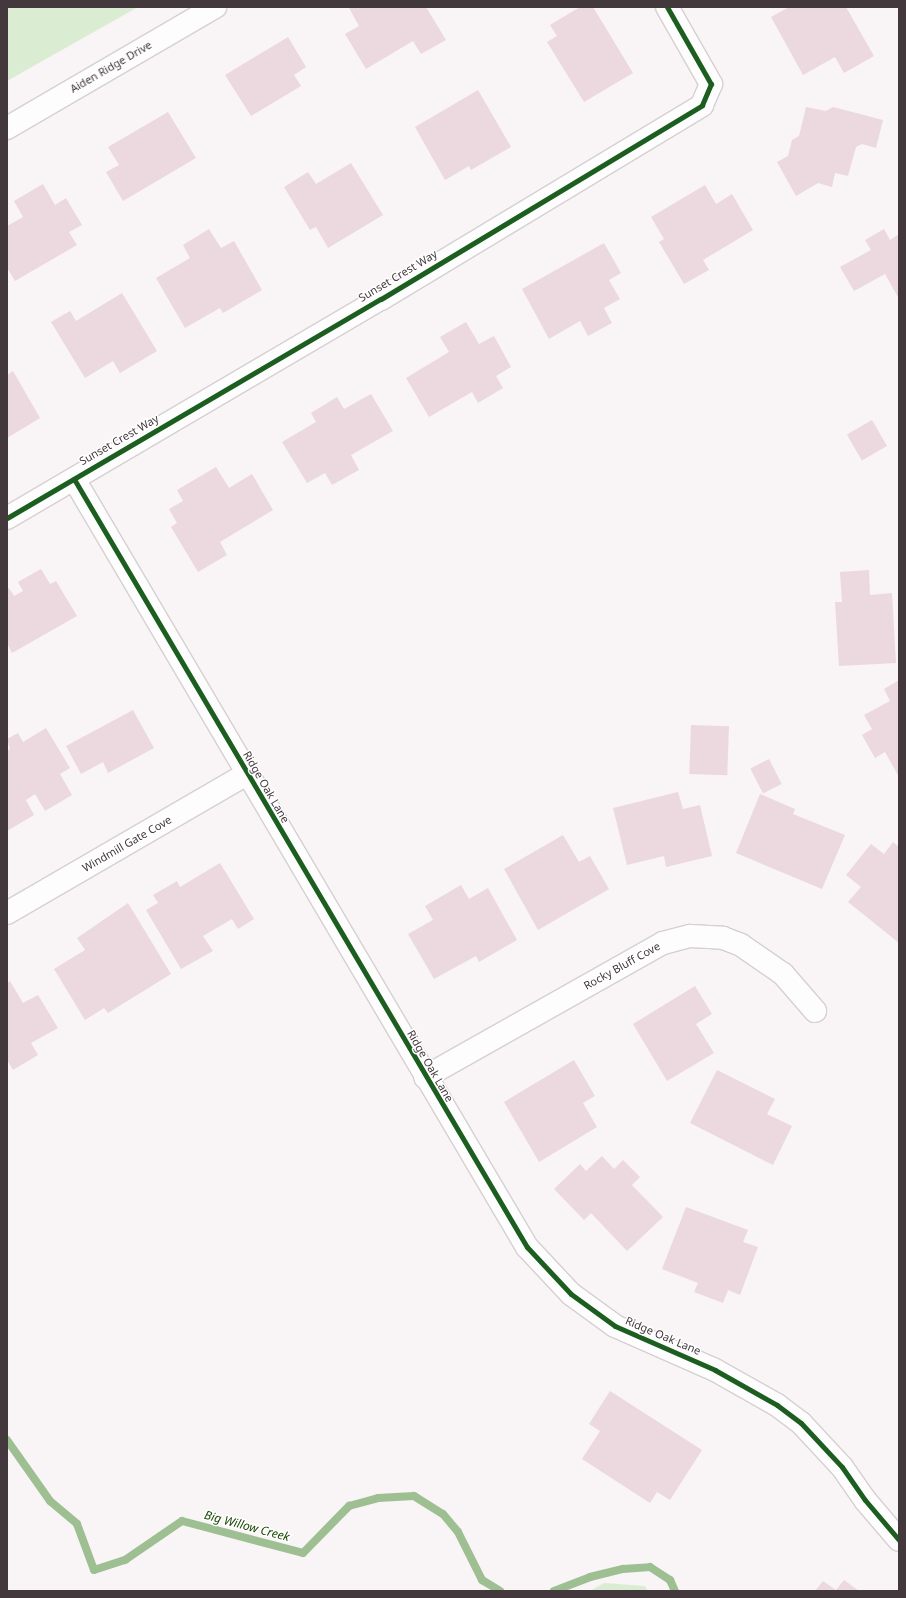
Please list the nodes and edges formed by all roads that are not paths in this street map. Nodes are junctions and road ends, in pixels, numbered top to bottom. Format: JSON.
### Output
{"nodes":[{"id":1,"x":215,"y":7,"type":"edge"},
{"id":2,"x":667,"y":7,"type":"edge"},
{"id":3,"x":7,"y":128,"type":"edge"},
{"id":4,"x":74,"y":479,"type":"junction"},
{"id":5,"x":7,"y":518,"type":"edge"},
{"id":6,"x":247,"y":774,"type":"junction"},
{"id":7,"x":7,"y":913,"type":"edge"},
{"id":8,"x":815,"y":1011,"type":"dead end"},
{"id":9,"x":425,"y":1076,"type":"junction"},
{"id":10,"x":899,"y":1540,"type":"edge"}],
"edges":[{"from":1,"to":3,"type":"street","name":"Aiden Ridge Drive"},
{"from":2,"to":4,"type":"street","name":"Sunset Crest Way"},
{"from":4,"to":5,"type":"street","name":"Sunset Crest Way"},
{"from":4,"to":6,"type":"street","name":"Ridge Oak Lane"},
{"from":6,"to":7,"type":"street","name":"Windmill Gate Cove"},
{"from":6,"to":9,"type":"street","name":"Ridge Oak Lane"},
{"from":8,"to":9,"type":"street","name":"Rocky Bluff Cove"},
{"from":9,"to":10,"type":"street","name":"Ridge Oak Lane"}]}
